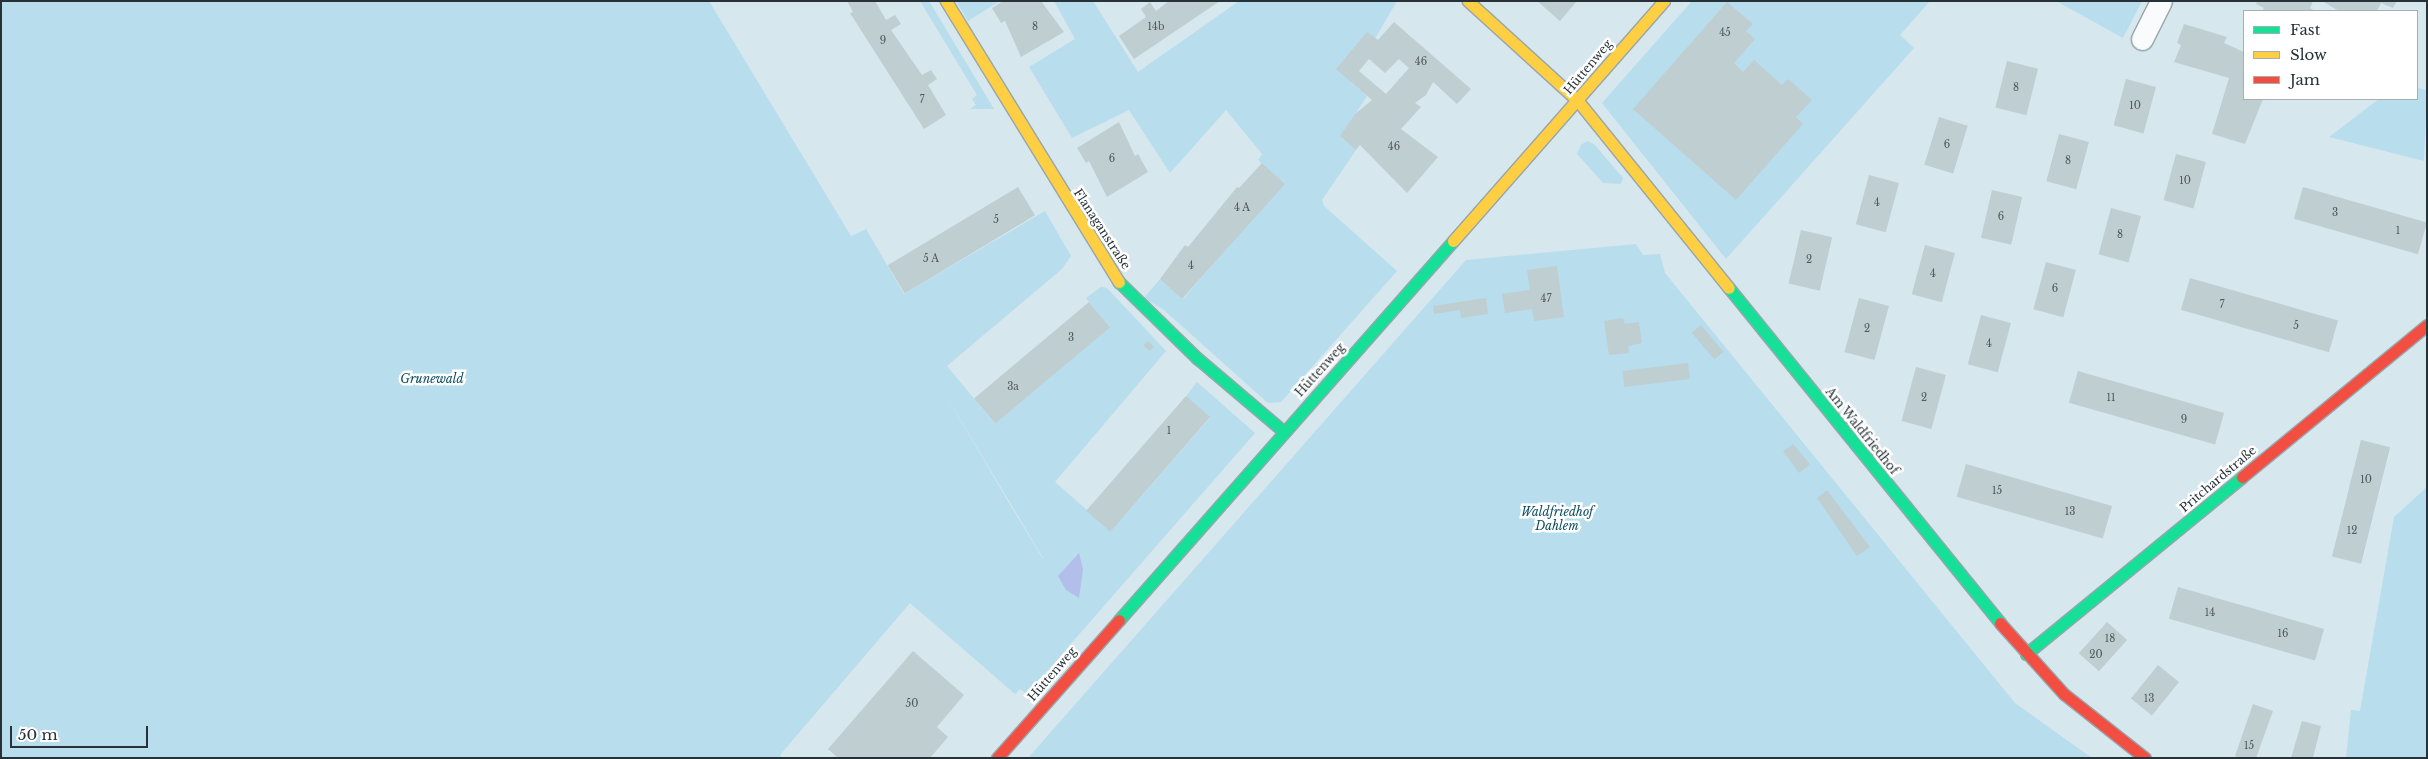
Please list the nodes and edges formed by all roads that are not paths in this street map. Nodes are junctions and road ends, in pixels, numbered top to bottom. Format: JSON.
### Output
{"nodes":[{"id":1,"x":946,"y":1,"type":"edge"},
{"id":2,"x":1468,"y":1,"type":"edge"},
{"id":3,"x":1664,"y":1,"type":"edge"},
{"id":4,"x":2162,"y":1,"type":"edge"},
{"id":5,"x":2142,"y":39,"type":"dead end"},
{"id":6,"x":1578,"y":101,"type":"junction"},
{"id":7,"x":2427,"y":325,"type":"edge"},
{"id":8,"x":1283,"y":431,"type":"junction"},
{"id":9,"x":2026,"y":654,"type":"junction"},
{"id":10,"x":997,"y":758,"type":"edge"},
{"id":11,"x":2145,"y":758,"type":"edge"}],
"edges":[{"from":1,"to":8,"type":"street","name":"Flanaganstraße"},
{"from":2,"to":6,"type":"street","name":"Am Waldfriedhof"},
{"from":3,"to":6,"type":"street","name":"Hüttenweg"},
{"from":4,"to":5,"type":"street"},
{"from":6,"to":8,"type":"street","name":"Hüttenweg"},
{"from":6,"to":9,"type":"street","name":"Am Waldfriedhof"},
{"from":7,"to":9,"type":"street","name":"Pritchardstraße"},
{"from":8,"to":10,"type":"street","name":"Hüttenweg"},
{"from":9,"to":11,"type":"street","name":"Am Waldfriedhof"}]}
